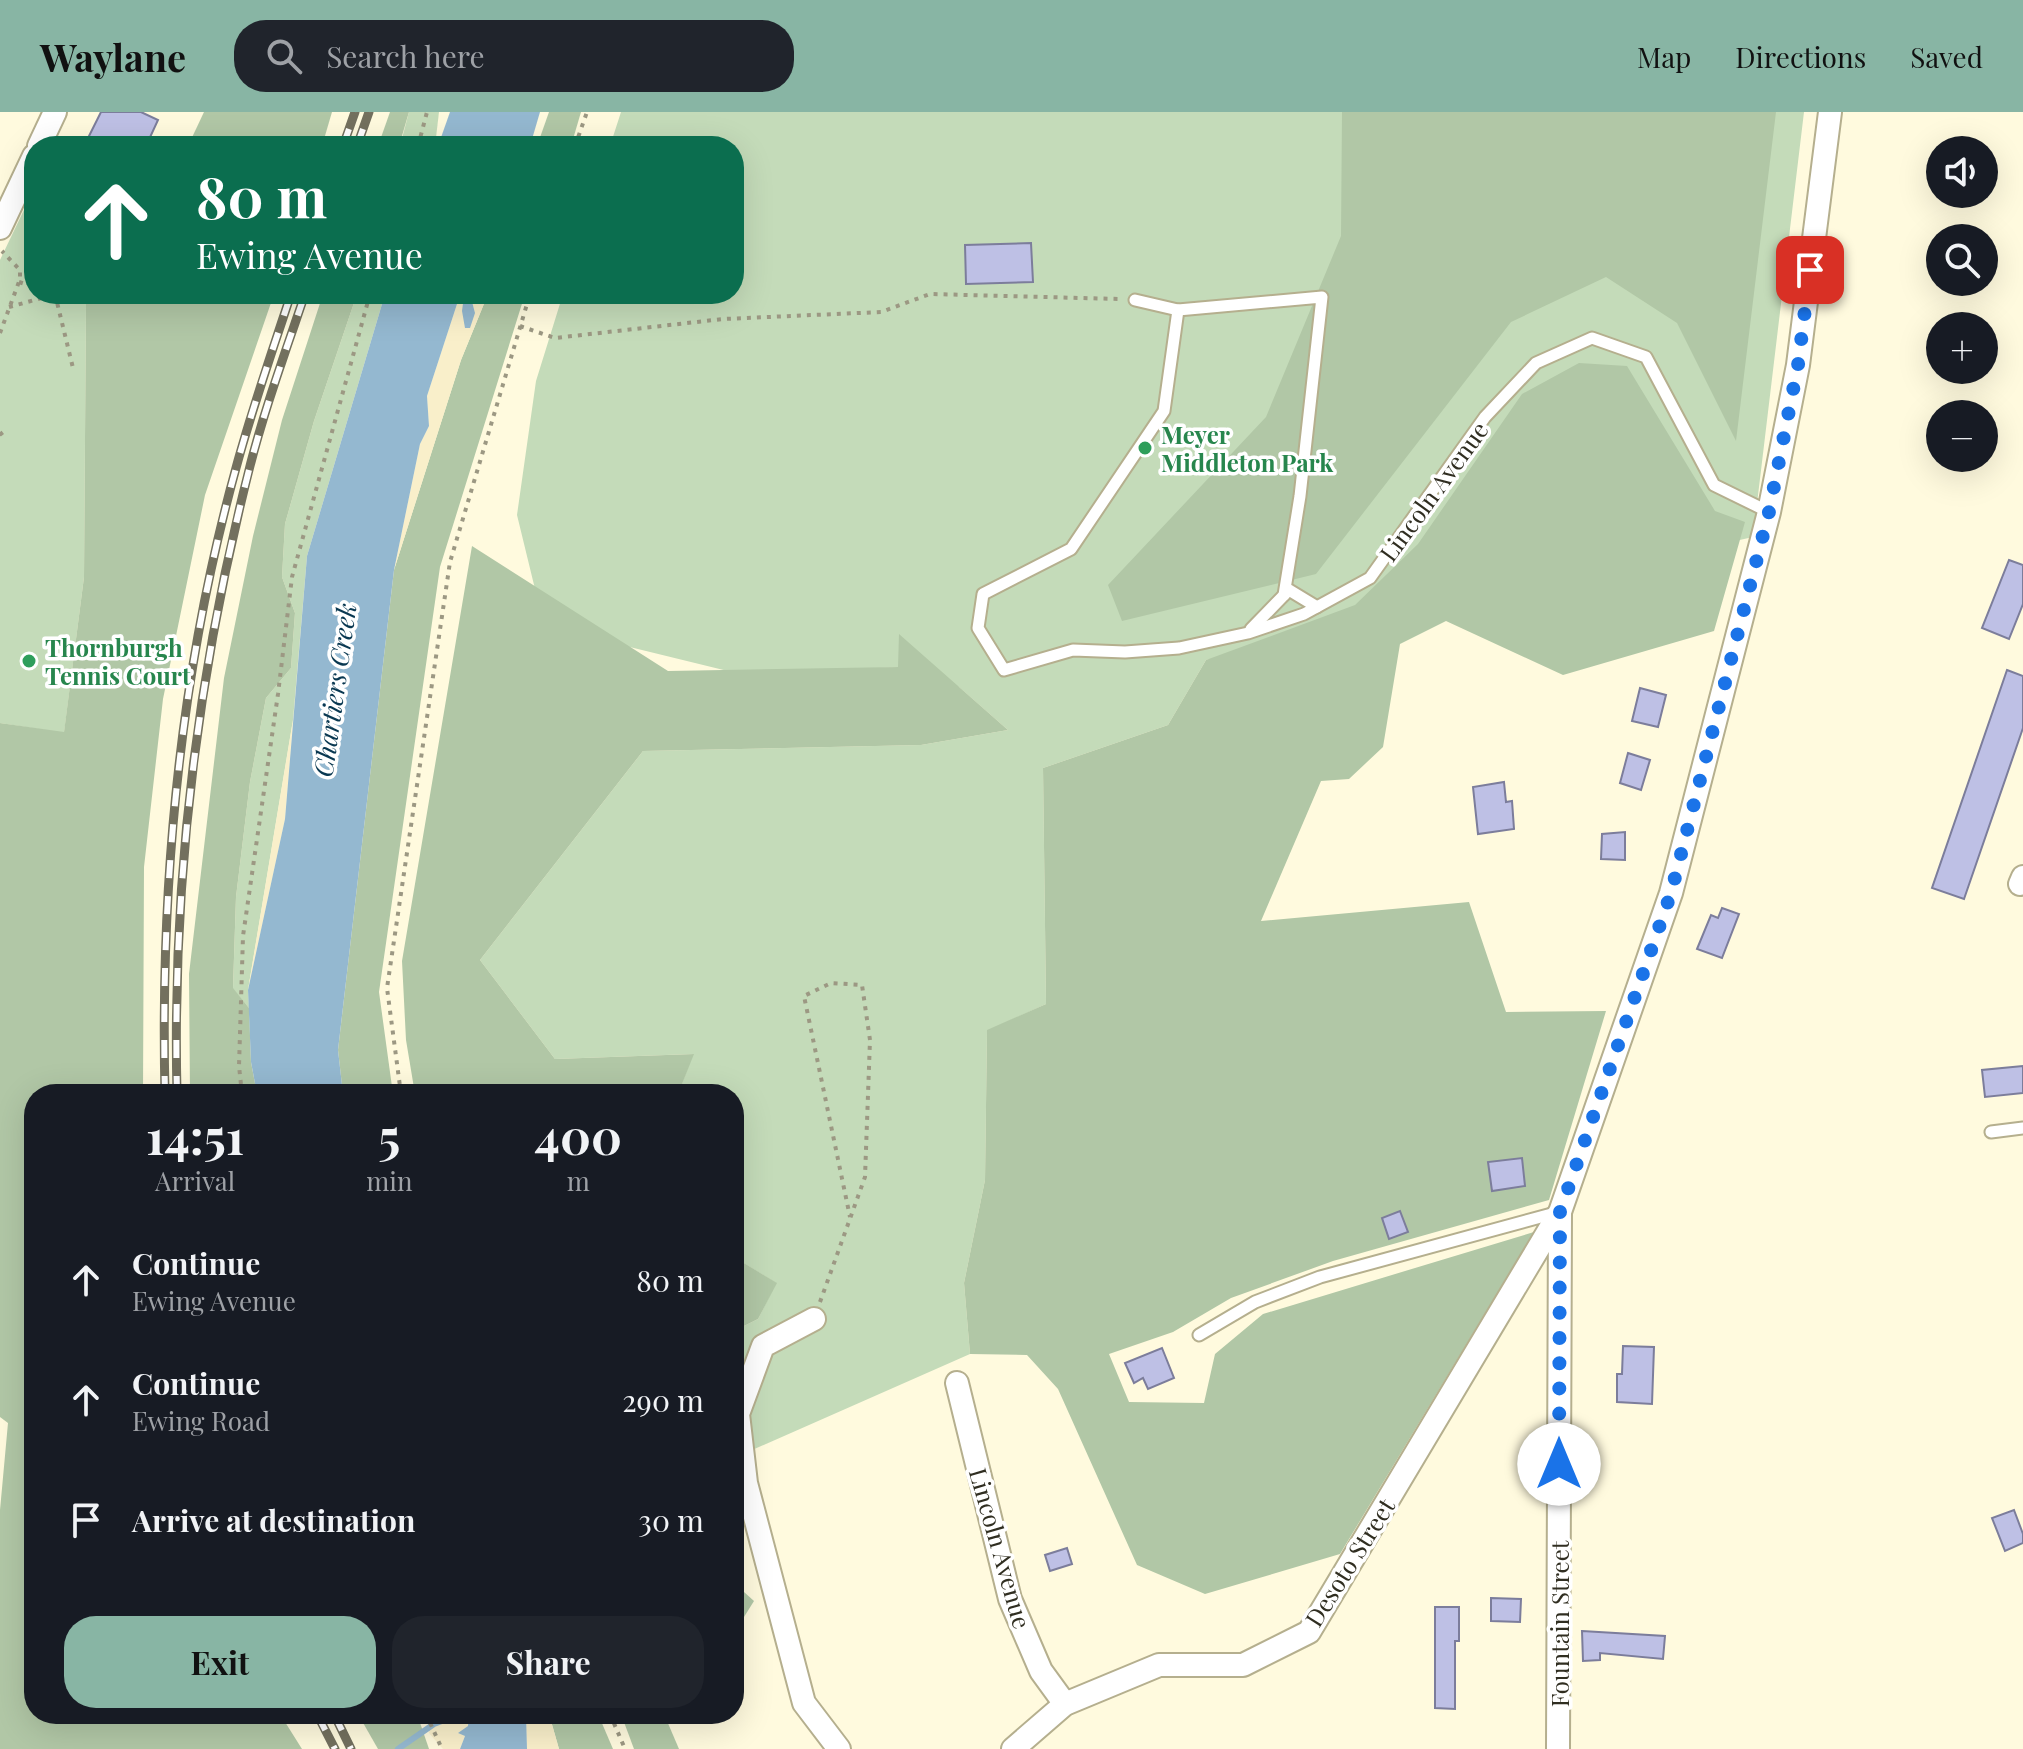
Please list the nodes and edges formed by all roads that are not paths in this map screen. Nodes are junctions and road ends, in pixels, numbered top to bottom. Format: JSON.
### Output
{"nodes":[{"id":1,"x":55,"y":112,"type":"edge"},
{"id":2,"x":1830,"y":112,"type":"edge"},
{"id":3,"x":44,"y":136,"type":"edge"},
{"id":4,"x":24,"y":176,"type":"edge"},
{"id":5,"x":1,"y":222,"type":"edge"},
{"id":6,"x":1135,"y":300,"type":"road end"},
{"id":7,"x":1178,"y":310,"type":"junction"},
{"id":8,"x":1769,"y":512,"type":"junction"},
{"id":9,"x":1284,"y":595,"type":"junction"},
{"id":10,"x":1317,"y":607,"type":"junction"},
{"id":11,"x":1248,"y":633,"type":"junction"},
{"id":12,"x":2023,"y":1128,"type":"edge"},
{"id":13,"x":1991,"y":1132,"type":"dead end"},
{"id":14,"x":1560,"y":1212,"type":"junction"},
{"id":15,"x":814,"y":1319,"type":"road end"},
{"id":16,"x":1199,"y":1335,"type":"dead end"},
{"id":17,"x":957,"y":1383,"type":"dead end"},
{"id":18,"x":744,"y":1398,"type":"edge"},
{"id":19,"x":744,"y":1466,"type":"edge"},
{"id":20,"x":1065,"y":1704,"type":"junction"},
{"id":21,"x":839,"y":1749,"type":"edge"},
{"id":22,"x":1013,"y":1749,"type":"edge"},
{"id":23,"x":1558,"y":1749,"type":"edge"}],
"edges":[{"from":1,"to":3,"type":"street"},
{"from":2,"to":8,"type":"street"},
{"from":4,"to":5,"type":"street"},
{"from":6,"to":7,"type":"lane"},
{"from":7,"to":9,"type":"lane"},
{"from":7,"to":11,"type":"lane","name":"Lincoln Avenue"},
{"from":8,"to":10,"type":"lane","name":"Lincoln Avenue"},
{"from":8,"to":14,"type":"street"},
{"from":9,"to":10,"type":"lane"},
{"from":9,"to":11,"type":"lane"},
{"from":10,"to":11,"type":"lane","name":"Lincoln Avenue"},
{"from":12,"to":13,"type":"lane"},
{"from":14,"to":16,"type":"lane"},
{"from":14,"to":20,"type":"street","name":"Desoto Street"},
{"from":14,"to":23,"type":"street","name":"Fountain Street"},
{"from":15,"to":18,"type":"street"},
{"from":17,"to":20,"type":"street","name":"Lincoln Avenue"},
{"from":19,"to":21,"type":"street"},
{"from":20,"to":22,"type":"street","name":"Desoto Street"}]}
